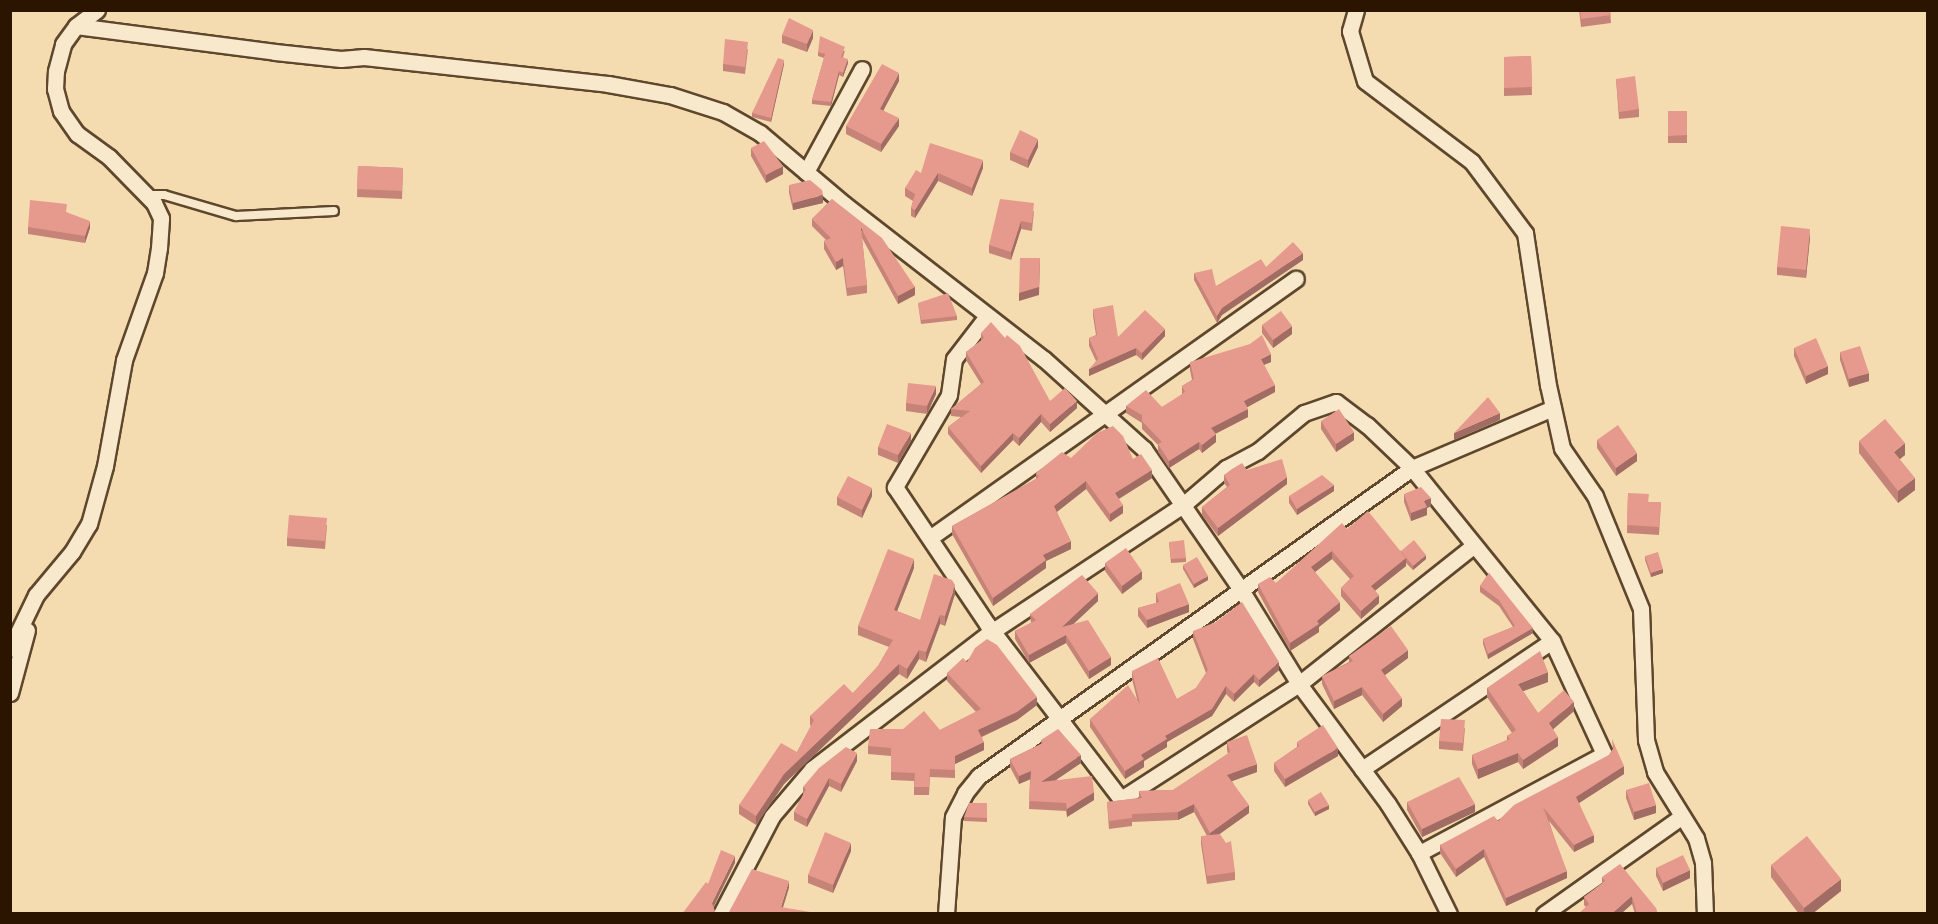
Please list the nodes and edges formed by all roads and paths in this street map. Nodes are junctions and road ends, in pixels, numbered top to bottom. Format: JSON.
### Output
{"nodes":[{"id":1,"x":97,"y":10,"type":"edge"},
{"id":2,"x":1356,"y":10,"type":"edge"},
{"id":3,"x":76,"y":26,"type":"junction"},
{"id":4,"x":862,"y":69,"type":"dead end"},
{"id":5,"x":806,"y":172,"type":"junction"},
{"id":6,"x":147,"y":195,"type":"junction"},
{"id":7,"x":334,"y":211,"type":"dead end"},
{"id":8,"x":1296,"y":279,"type":"dead end"},
{"id":9,"x":987,"y":316,"type":"junction"},
{"id":10,"x":1553,"y":408,"type":"junction"},
{"id":11,"x":1107,"y":413,"type":"junction"},
{"id":12,"x":1412,"y":468,"type":"junction"},
{"id":13,"x":1183,"y":505,"type":"junction"},
{"id":14,"x":931,"y":537,"type":"junction"},
{"id":15,"x":1472,"y":547,"type":"junction"},
{"id":16,"x":1240,"y":588,"type":"junction"},
{"id":17,"x":36,"y":595,"type":"junction"},
{"id":18,"x":26,"y":614,"type":"junction"},
{"id":19,"x":992,"y":631,"type":"junction"},
{"id":20,"x":25,"y":638,"type":"junction"},
{"id":21,"x":1552,"y":641,"type":"junction"},
{"id":22,"x":10,"y":649,"type":"edge"},
{"id":23,"x":1299,"y":684,"type":"junction"},
{"id":24,"x":10,"y":693,"type":"edge"},
{"id":25,"x":1058,"y":719,"type":"junction"},
{"id":26,"x":1362,"y":769,"type":"junction"},
{"id":27,"x":1681,"y":817,"type":"junction"},
{"id":28,"x":1419,"y":853,"type":"junction"},
{"id":29,"x":1448,"y":913,"type":"edge"},
{"id":30,"x":721,"y":914,"type":"edge"},
{"id":31,"x":946,"y":914,"type":"edge"},
{"id":32,"x":1544,"y":914,"type":"edge"},
{"id":33,"x":1705,"y":914,"type":"edge"}],
"edges":[{"from":1,"to":3,"type":"street"},
{"from":2,"to":10,"type":"street"},
{"from":3,"to":5,"type":"street"},
{"from":3,"to":6,"type":"street"},
{"from":4,"to":5,"type":"street"},
{"from":5,"to":9,"type":"street"},
{"from":6,"to":7,"type":"lane"},
{"from":6,"to":17,"type":"street"},
{"from":8,"to":11,"type":"street"},
{"from":9,"to":11,"type":"street"},
{"from":9,"to":14,"type":"street"},
{"from":10,"to":12,"type":"street"},
{"from":10,"to":27,"type":"street"},
{"from":11,"to":13,"type":"street"},
{"from":11,"to":14,"type":"street"},
{"from":12,"to":13,"type":"street"},
{"from":12,"to":15,"type":"street"},
{"from":12,"to":16,"type":"street"},
{"from":13,"to":16,"type":"street"},
{"from":13,"to":19,"type":"street"},
{"from":14,"to":19,"type":"street"},
{"from":15,"to":21,"type":"street"},
{"from":15,"to":23,"type":"street"},
{"from":16,"to":23,"type":"street"},
{"from":16,"to":25,"type":"street"},
{"from":17,"to":18,"type":"street"},
{"from":17,"to":20,"type":"street"},
{"from":18,"to":20,"type":"street"},
{"from":18,"to":22,"type":"street"},
{"from":19,"to":25,"type":"street"},
{"from":19,"to":30,"type":"street"},
{"from":20,"to":24,"type":"street"},
{"from":21,"to":26,"type":"street"},
{"from":21,"to":28,"type":"street"},
{"from":23,"to":25,"type":"street"},
{"from":23,"to":26,"type":"street"},
{"from":25,"to":31,"type":"street"},
{"from":26,"to":28,"type":"street"},
{"from":27,"to":32,"type":"street"},
{"from":27,"to":33,"type":"street"},
{"from":28,"to":29,"type":"street"}]}
